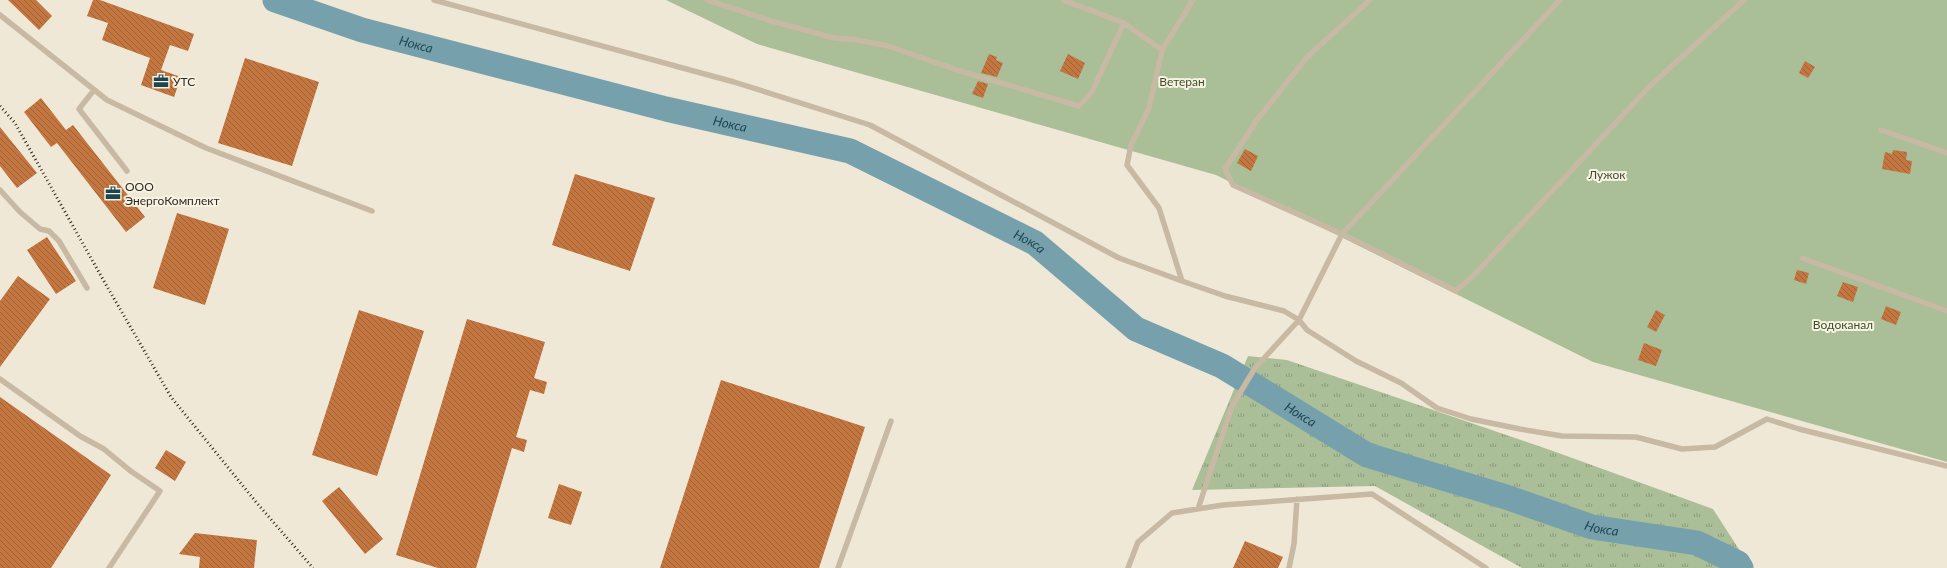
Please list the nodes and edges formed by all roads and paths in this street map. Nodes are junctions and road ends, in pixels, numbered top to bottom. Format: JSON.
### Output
{"nodes":[{"id":1,"x":434,"y":0,"type":"edge"},
{"id":2,"x":707,"y":0,"type":"edge"},
{"id":3,"x":1063,"y":0,"type":"edge"},
{"id":4,"x":1193,"y":0,"type":"edge"},
{"id":5,"x":1370,"y":0,"type":"edge"},
{"id":6,"x":1560,"y":0,"type":"edge"},
{"id":7,"x":1744,"y":0,"type":"edge"},
{"id":8,"x":0,"y":14,"type":"edge"},
{"id":9,"x":1124,"y":23,"type":"junction"},
{"id":10,"x":1162,"y":50,"type":"junction"},
{"id":11,"x":94,"y":90,"type":"junction"},
{"id":12,"x":1881,"y":130,"type":"dead end"},
{"id":13,"x":1947,"y":153,"type":"edge"},
{"id":14,"x":128,"y":171,"type":"dead end"},
{"id":15,"x":0,"y":190,"type":"edge"},
{"id":16,"x":372,"y":210,"type":"dead end"},
{"id":17,"x":1342,"y":234,"type":"junction"},
{"id":18,"x":1802,"y":258,"type":"dead end"},
{"id":19,"x":1182,"y":281,"type":"junction"},
{"id":20,"x":87,"y":288,"type":"dead end"},
{"id":21,"x":1947,"y":311,"type":"edge"},
{"id":22,"x":1299,"y":320,"type":"junction"},
{"id":23,"x":0,"y":378,"type":"edge"},
{"id":24,"x":891,"y":421,"type":"dead end"},
{"id":25,"x":1947,"y":466,"type":"edge"},
{"id":26,"x":1297,"y":499,"type":"junction"},
{"id":27,"x":1198,"y":509,"type":"junction"},
{"id":28,"x":109,"y":568,"type":"edge"},
{"id":29,"x":838,"y":568,"type":"edge"},
{"id":30,"x":1128,"y":568,"type":"edge"},
{"id":31,"x":1289,"y":568,"type":"edge"},
{"id":32,"x":1486,"y":568,"type":"edge"}],
"edges":[{"from":1,"to":19,"type":"lane"},
{"from":2,"to":9,"type":"lane"},
{"from":3,"to":9,"type":"lane"},
{"from":4,"to":10,"type":"lane"},
{"from":5,"to":17,"type":"lane"},
{"from":6,"to":17,"type":"lane"},
{"from":7,"to":17,"type":"lane"},
{"from":8,"to":11,"type":"lane"},
{"from":9,"to":10,"type":"lane"},
{"from":10,"to":19,"type":"lane"},
{"from":11,"to":14,"type":"lane"},
{"from":11,"to":16,"type":"lane"},
{"from":12,"to":13,"type":"lane"},
{"from":15,"to":20,"type":"lane"},
{"from":17,"to":22,"type":"lane"},
{"from":18,"to":21,"type":"lane"},
{"from":19,"to":22,"type":"lane"},
{"from":22,"to":25,"type":"lane"},
{"from":22,"to":27,"type":"lane"},
{"from":23,"to":28,"type":"lane"},
{"from":24,"to":29,"type":"lane"},
{"from":26,"to":27,"type":"lane"},
{"from":26,"to":31,"type":"lane"},
{"from":26,"to":32,"type":"lane"},
{"from":27,"to":30,"type":"lane"}]}
